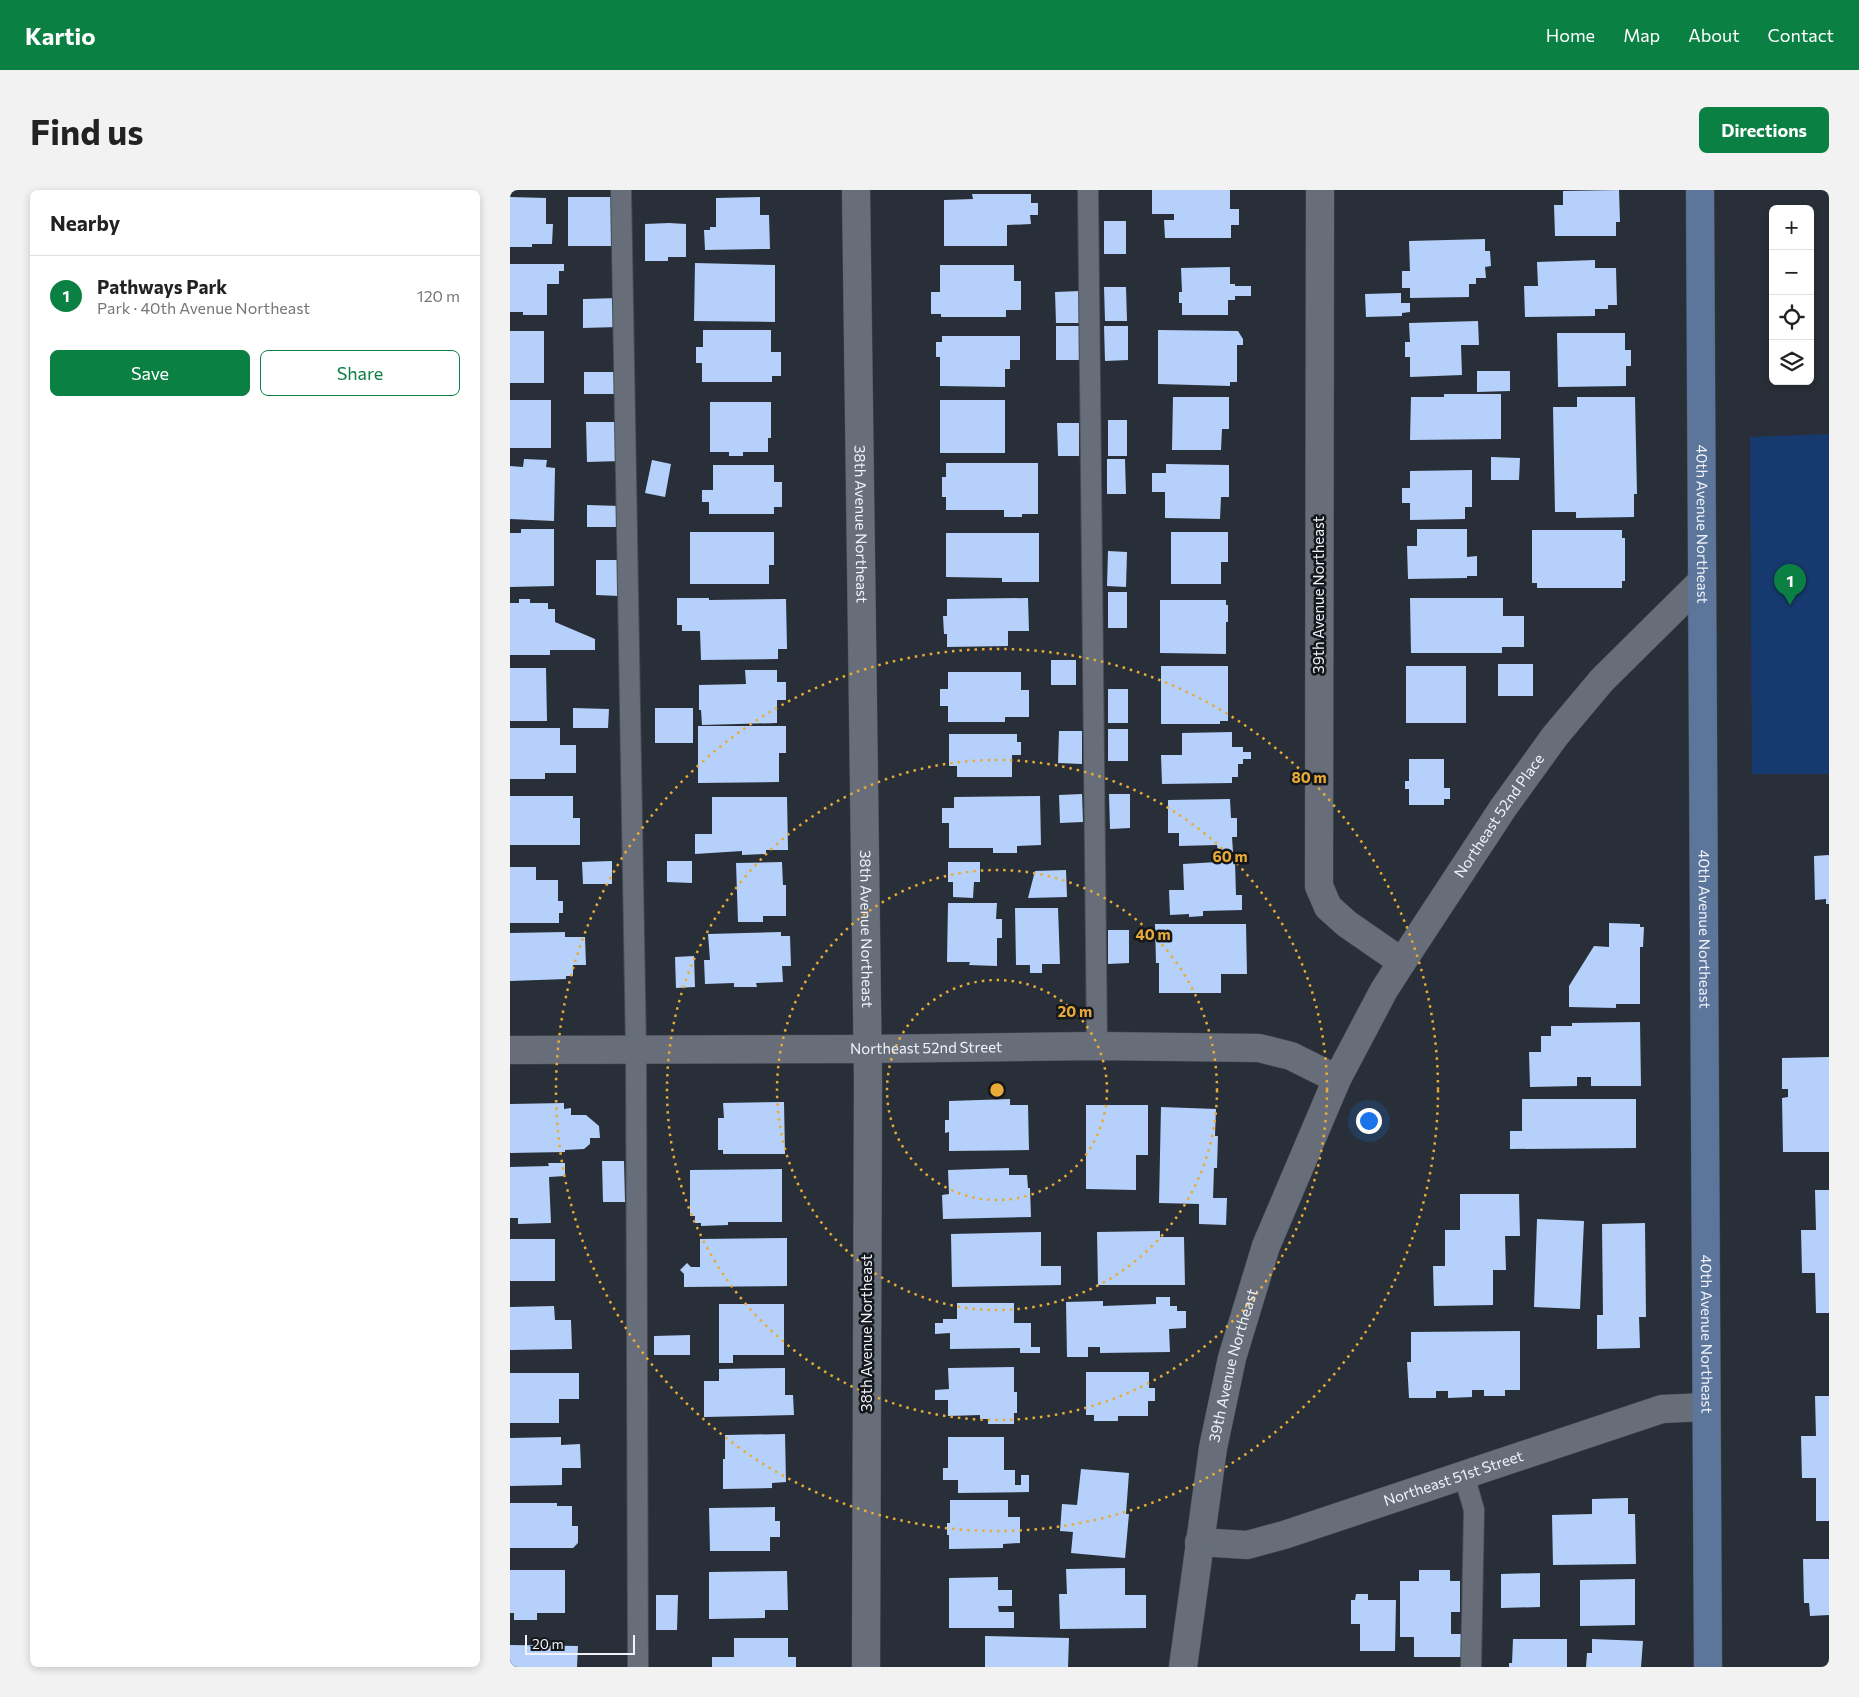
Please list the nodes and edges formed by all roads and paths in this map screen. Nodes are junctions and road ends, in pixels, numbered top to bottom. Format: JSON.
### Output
{"nodes":[{"id":1,"x":621,"y":190,"type":"edge"},
{"id":2,"x":856,"y":190,"type":"edge"},
{"id":3,"x":1088,"y":190,"type":"edge"},
{"id":4,"x":1320,"y":190,"type":"edge"},
{"id":5,"x":1700,"y":190,"type":"edge"},
{"id":6,"x":1702,"y":581,"type":"junction"},
{"id":7,"x":1402,"y":962,"type":"junction"},
{"id":8,"x":1097,"y":1046,"type":"junction"},
{"id":9,"x":867,"y":1049,"type":"junction"},
{"id":10,"x":510,"y":1050,"type":"edge"},
{"id":11,"x":636,"y":1050,"type":"junction"},
{"id":12,"x":1337,"y":1079,"type":"junction"},
{"id":13,"x":1706,"y":1407,"type":"junction"},
{"id":14,"x":1464,"y":1475,"type":"junction"},
{"id":15,"x":1199,"y":1542,"type":"junction"},
{"id":16,"x":638,"y":1667,"type":"edge"},
{"id":17,"x":866,"y":1667,"type":"edge"},
{"id":18,"x":1183,"y":1667,"type":"edge"},
{"id":19,"x":1471,"y":1667,"type":"edge"},
{"id":20,"x":1708,"y":1667,"type":"edge"}],
"edges":[{"from":1,"to":11,"type":"lane"},
{"from":2,"to":9,"type":"street","name":"38th Avenue Northeast"},
{"from":3,"to":8,"type":"lane"},
{"from":4,"to":7,"type":"street","name":"39th Avenue Northeast"},
{"from":5,"to":6,"type":"street","name":"40th Avenue Northeast"},
{"from":6,"to":7,"type":"street","name":"Northeast 52nd Place"},
{"from":6,"to":13,"type":"street","name":"40th Avenue Northeast"},
{"from":7,"to":12,"type":"street","name":"Northeast 52nd Place"},
{"from":8,"to":9,"type":"street","name":"Northeast 52nd Street"},
{"from":8,"to":12,"type":"street","name":"Northeast 52nd Street"},
{"from":9,"to":11,"type":"street","name":"Northeast 52nd Street"},
{"from":9,"to":17,"type":"street","name":"38th Avenue Northeast"},
{"from":10,"to":11,"type":"street","name":"Northeast 52nd Street"},
{"from":11,"to":16,"type":"lane"},
{"from":12,"to":15,"type":"street","name":"39th Avenue Northeast"},
{"from":13,"to":14,"type":"street","name":"Northeast 51st Street"},
{"from":13,"to":20,"type":"street","name":"40th Avenue Northeast"},
{"from":14,"to":15,"type":"street","name":"Northeast 51st Street"},
{"from":14,"to":19,"type":"lane"},
{"from":15,"to":18,"type":"street","name":"39th Avenue Northeast"}]}
